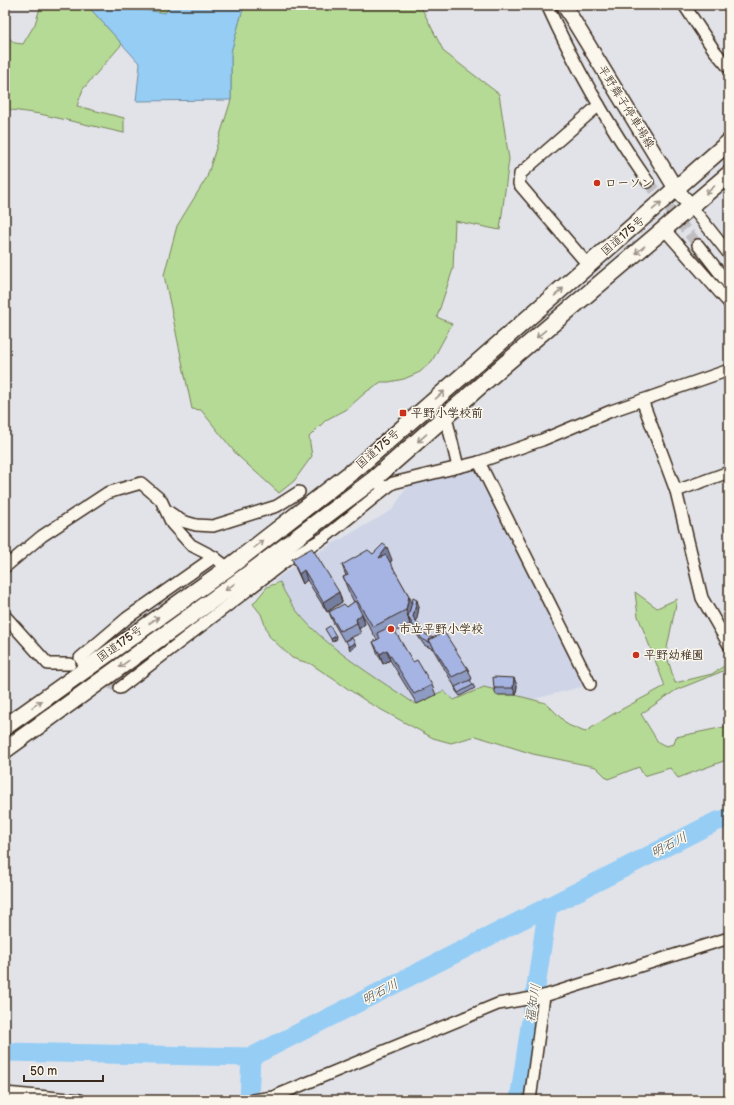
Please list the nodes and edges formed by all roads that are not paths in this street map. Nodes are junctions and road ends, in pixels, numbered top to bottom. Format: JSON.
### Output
{"nodes":[{"id":1,"x":547,"y":5,"type":"edge"},
{"id":2,"x":564,"y":5,"type":"edge"},
{"id":3,"x":684,"y":5,"type":"edge"},
{"id":4,"x":571,"y":18,"type":"junction"},
{"id":5,"x":558,"y":29,"type":"junction"},
{"id":6,"x":729,"y":68,"type":"edge"},
{"id":7,"x":599,"y":105,"type":"junction"},
{"id":8,"x":729,"y":142,"type":"edge"},
{"id":9,"x":729,"y":174,"type":"edge"},
{"id":10,"x":648,"y":182,"type":"tunnel mouth"},
{"id":11,"x":676,"y":189,"type":"junction"},
{"id":12,"x":691,"y":206,"type":"junction"},
{"id":13,"x":664,"y":230,"type":"junction"},
{"id":14,"x":698,"y":245,"type":"tunnel mouth"},
{"id":15,"x":729,"y":254,"type":"edge"},
{"id":16,"x":589,"y":266,"type":"junction"},
{"id":17,"x":729,"y":285,"type":"edge"},
{"id":18,"x":729,"y":303,"type":"edge"},
{"id":19,"x":729,"y":370,"type":"edge"},
{"id":20,"x":642,"y":400,"type":"junction"},
{"id":21,"x":446,"y":417,"type":"junction"},
{"id":22,"x":479,"y":462,"type":"junction"},
{"id":23,"x":458,"y":467,"type":"junction"},
{"id":24,"x":729,"y":472,"type":"edge"},
{"id":25,"x":380,"y":484,"type":"junction"},
{"id":26,"x":676,"y":491,"type":"junction"},
{"id":27,"x":298,"y":492,"type":"dead end"},
{"id":28,"x":166,"y":510,"type":"junction"},
{"id":29,"x":214,"y":557,"type":"junction"},
{"id":30,"x":6,"y":563,"type":"edge"},
{"id":31,"x":228,"y":568,"type":"junction"},
{"id":32,"x":5,"y":616,"type":"edge"},
{"id":33,"x":729,"y":645,"type":"edge"},
{"id":34,"x":70,"y":664,"type":"tunnel mouth"},
{"id":35,"x":88,"y":668,"type":"junction"},
{"id":36,"x":590,"y":684,"type":"dead end"},
{"id":37,"x":120,"y":688,"type":"dead end"},
{"id":38,"x":5,"y":727,"type":"edge"},
{"id":39,"x":5,"y":750,"type":"edge"},
{"id":40,"x":729,"y":938,"type":"edge"},
{"id":41,"x":544,"y":996,"type":"junction"},
{"id":42,"x":5,"y":1093,"type":"edge"},
{"id":43,"x":80,"y":1100,"type":"edge"},
{"id":44,"x":253,"y":1100,"type":"edge"},
{"id":45,"x":530,"y":1100,"type":"edge"}],
"edges":[{"from":1,"to":5,"type":"street"},
{"from":2,"to":4,"type":"main road","name":"平野舞子停車場線"},
{"from":3,"to":6,"type":"street"},
{"from":4,"to":5,"type":"street"},
{"from":4,"to":11,"type":"main road","name":"平野舞子停車場線"},
{"from":5,"to":7,"type":"street"},
{"from":7,"to":10,"type":"street"},
{"from":7,"to":16,"type":"street"},
{"from":8,"to":11,"type":"highway","name":"国道175号"},
{"from":9,"to":12,"type":"highway","name":"国道175号","one_way":true},
{"from":11,"to":12,"type":"main road","name":"平野舞子停車場線"},
{"from":16,"to":11,"type":"highway","name":"国道175号","one_way":true},
{"from":12,"to":13,"type":"highway","name":"国道175号"},
{"from":12,"to":15,"type":"street"},
{"from":13,"to":18,"type":"street"},
{"from":13,"to":21,"type":"highway","name":"国道175号","one_way":true},
{"from":14,"to":17,"type":"street"},
{"from":31,"to":16,"type":"highway","name":"国道175号","one_way":true},
{"from":19,"to":20,"type":"street"},
{"from":20,"to":22,"type":"street"},
{"from":20,"to":26,"type":"street"},
{"from":21,"to":23,"type":"street"},
{"from":21,"to":25,"type":"highway","name":"国道175号","one_way":true},
{"from":22,"to":23,"type":"street"},
{"from":22,"to":36,"type":"street"},
{"from":23,"to":25,"type":"street"},
{"from":24,"to":26,"type":"street"},
{"from":25,"to":37,"type":"street"},
{"from":25,"to":39,"type":"highway","name":"国道175号","one_way":true},
{"from":26,"to":33,"type":"street"},
{"from":27,"to":28,"type":"street"},
{"from":28,"to":29,"type":"street"},
{"from":28,"to":30,"type":"street"},
{"from":29,"to":31,"type":"street"},
{"from":29,"to":35,"type":"street"},
{"from":35,"to":31,"type":"highway","name":"国道175号","one_way":true},
{"from":32,"to":34,"type":"street"},
{"from":38,"to":35,"type":"highway","name":"国道175号","one_way":true},
{"from":40,"to":41,"type":"street"},
{"from":41,"to":44,"type":"street"},
{"from":41,"to":45,"type":"street"},
{"from":42,"to":43,"type":"street"}]}
